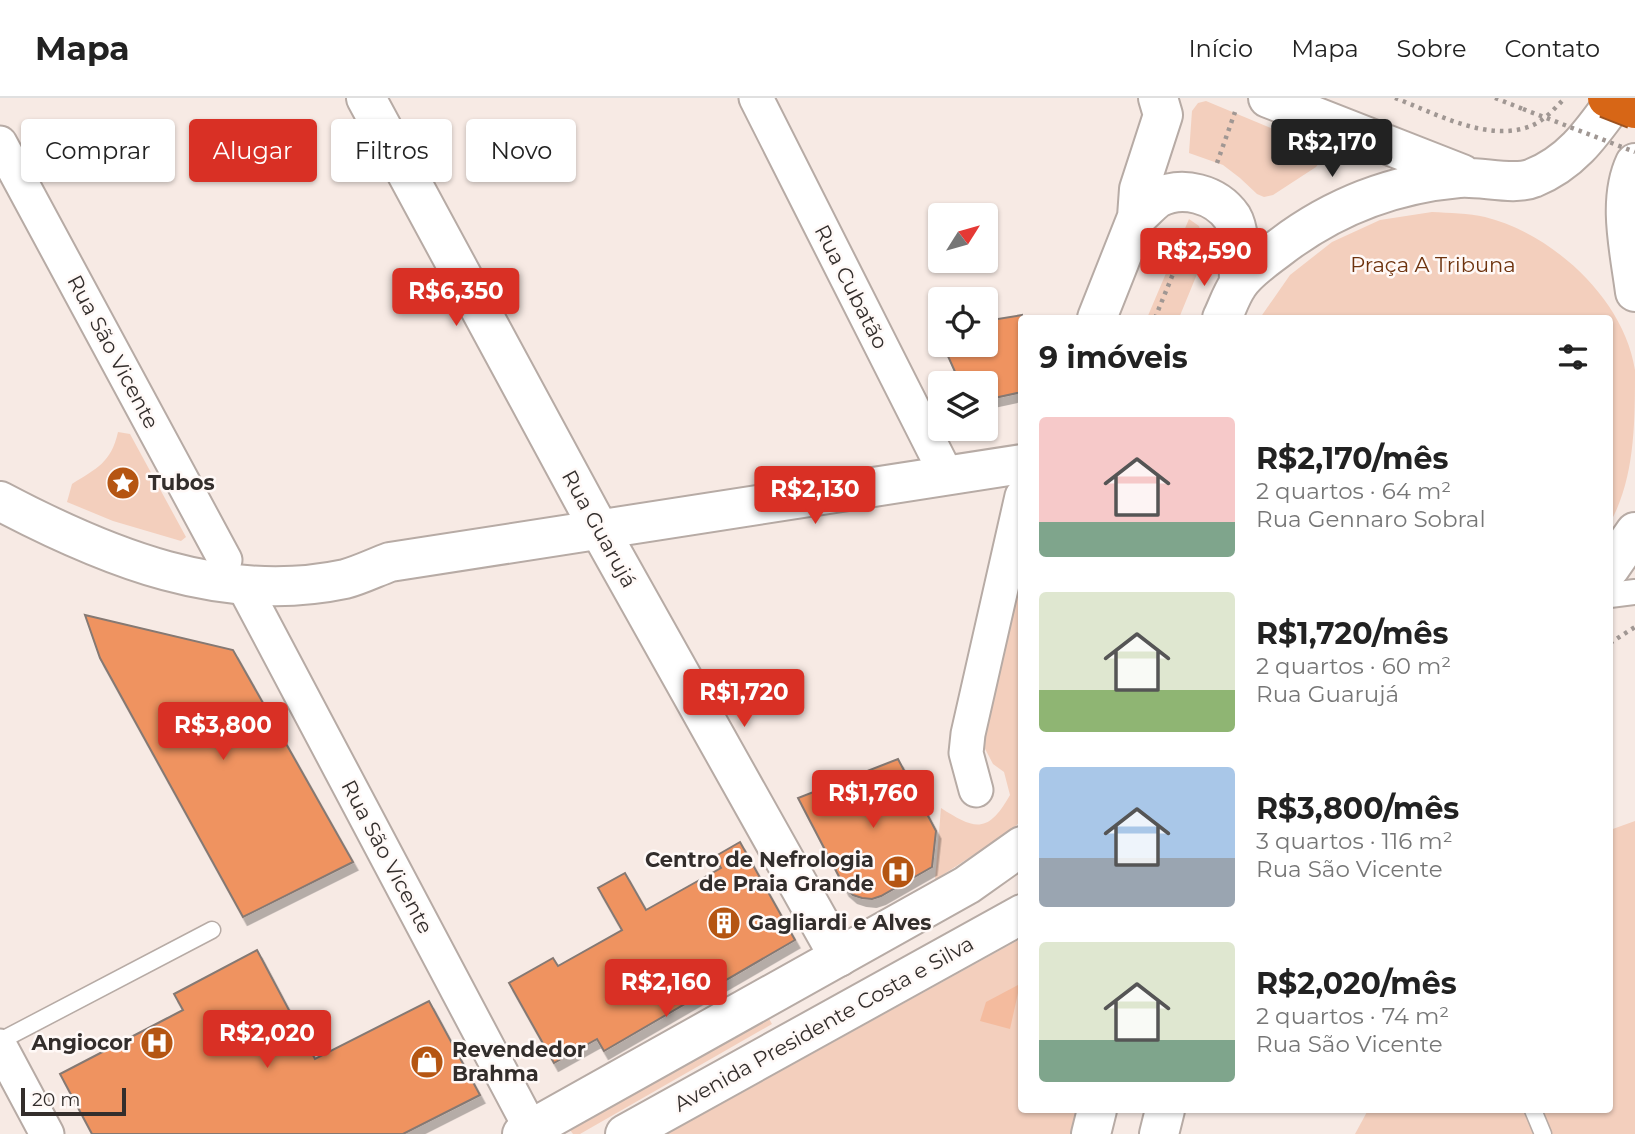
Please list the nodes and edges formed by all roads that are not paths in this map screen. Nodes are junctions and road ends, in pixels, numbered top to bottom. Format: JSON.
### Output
{"nodes":[{"id":1,"x":366,"y":98,"type":"edge"},
{"id":2,"x":756,"y":98,"type":"edge"},
{"id":3,"x":1158,"y":98,"type":"edge"},
{"id":4,"x":1268,"y":98,"type":"edge"},
{"id":5,"x":1607,"y":98,"type":"edge"},
{"id":6,"x":1616,"y":98,"type":"edge"},
{"id":7,"x":1635,"y":109,"type":"edge"},
{"id":8,"x":0,"y":144,"type":"edge"},
{"id":9,"x":1635,"y":163,"type":"edge"},
{"id":10,"x":1471,"y":177,"type":"junction"},
{"id":11,"x":1138,"y":217,"type":"junction"},
{"id":12,"x":1239,"y":283,"type":"junction"},
{"id":13,"x":1635,"y":292,"type":"edge"},
{"id":14,"x":1098,"y":315,"type":"edge"},
{"id":15,"x":1223,"y":315,"type":"edge"},
{"id":16,"x":1018,"y":465,"type":"edge"},
{"id":17,"x":0,"y":475,"type":"edge"},
{"id":18,"x":947,"y":476,"type":"junction"},
{"id":19,"x":0,"y":501,"type":"edge"},
{"id":20,"x":1018,"y":514,"type":"edge"},
{"id":21,"x":598,"y":529,"type":"junction"},
{"id":22,"x":1635,"y":532,"type":"edge"},
{"id":23,"x":1613,"y":564,"type":"edge"},
{"id":24,"x":234,"y":572,"type":"junction"},
{"id":25,"x":1635,"y":592,"type":"edge"},
{"id":26,"x":1613,"y":595,"type":"edge"},
{"id":27,"x":976,"y":790,"type":"dead end"},
{"id":28,"x":1018,"y":849,"type":"edge"},
{"id":29,"x":1018,"y":916,"type":"edge"},
{"id":30,"x":212,"y":930,"type":"dead end"},
{"id":31,"x":839,"y":957,"type":"junction"},
{"id":32,"x":0,"y":1044,"type":"edge"},
{"id":33,"x":1096,"y":1113,"type":"edge"},
{"id":34,"x":1164,"y":1113,"type":"edge"},
{"id":35,"x":1534,"y":1113,"type":"edge"},
{"id":36,"x":526,"y":1131,"type":"edge"},
{"id":37,"x":47,"y":1134,"type":"edge"},
{"id":38,"x":625,"y":1134,"type":"edge"},
{"id":39,"x":1091,"y":1134,"type":"edge"},
{"id":40,"x":1159,"y":1134,"type":"edge"},
{"id":41,"x":1543,"y":1134,"type":"edge"}],
"edges":[{"from":1,"to":21,"type":"main road","name":"Rua Guarujá"},
{"from":2,"to":18,"type":"street","name":"Rua Cubatão"},
{"from":3,"to":11,"type":"main road"},
{"from":4,"to":10,"type":"main road"},
{"from":5,"to":7,"type":"highway","bridge":true},
{"from":6,"to":10,"type":"main road"},
{"from":8,"to":24,"type":"street","name":"Rua São Vicente"},
{"from":9,"to":13,"type":"main road"},
{"from":10,"to":12,"type":"main road"},
{"from":11,"to":12,"type":"main road"},
{"from":11,"to":14,"type":"main road"},
{"from":12,"to":15,"type":"main road"},
{"from":16,"to":18,"type":"main road"},
{"from":17,"to":24,"type":"main road"},
{"from":18,"to":21,"type":"main road"},
{"from":19,"to":24,"type":"main road"},
{"from":20,"to":27,"type":"street"},
{"from":21,"to":24,"type":"main road"},
{"from":21,"to":31,"type":"main road","name":"Rua Guarujá"},
{"from":22,"to":23,"type":"main road"},
{"from":24,"to":36,"type":"street","name":"Rua São Vicente"},
{"from":25,"to":26,"type":"street"},
{"from":28,"to":31,"type":"main road"},
{"from":29,"to":38,"type":"main road","name":"Avenida Presidente Costa e Silva"},
{"from":30,"to":32,"type":"lane"},
{"from":31,"to":36,"type":"main road"},
{"from":32,"to":37,"type":"street"},
{"from":33,"to":39,"type":"main road"},
{"from":34,"to":40,"type":"main road"},
{"from":35,"to":41,"type":"lane"}]}
